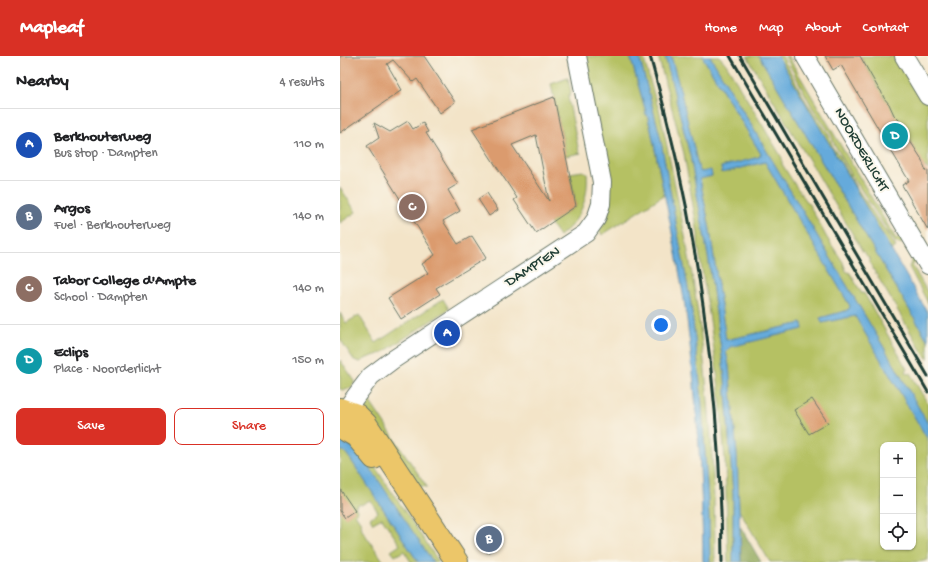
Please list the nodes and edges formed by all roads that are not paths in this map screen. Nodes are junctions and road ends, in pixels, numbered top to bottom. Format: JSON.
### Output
{"nodes":[{"id":1,"x":577,"y":56,"type":"edge"},
{"id":2,"x":805,"y":56,"type":"edge"},
{"id":3,"x":904,"y":56,"type":"edge"},
{"id":4,"x":928,"y":96,"type":"edge"},
{"id":5,"x":922,"y":241,"type":"edge"},
{"id":6,"x":928,"y":265,"type":"edge"},
{"id":7,"x":341,"y":416,"type":"edge"},
{"id":8,"x":444,"y":562,"type":"edge"},
{"id":9,"x":457,"y":562,"type":"edge"}],
"edges":[{"from":1,"to":7,"type":"street","name":"DAMPTEN"},
{"from":2,"to":5,"type":"street","name":"NOORDERLICHT"},
{"from":3,"to":4,"type":"street"},
{"from":5,"to":6,"type":"street","name":"NOORDERLICHT"},
{"from":7,"to":8,"type":"main road"},
{"from":7,"to":9,"type":"main road"}]}
